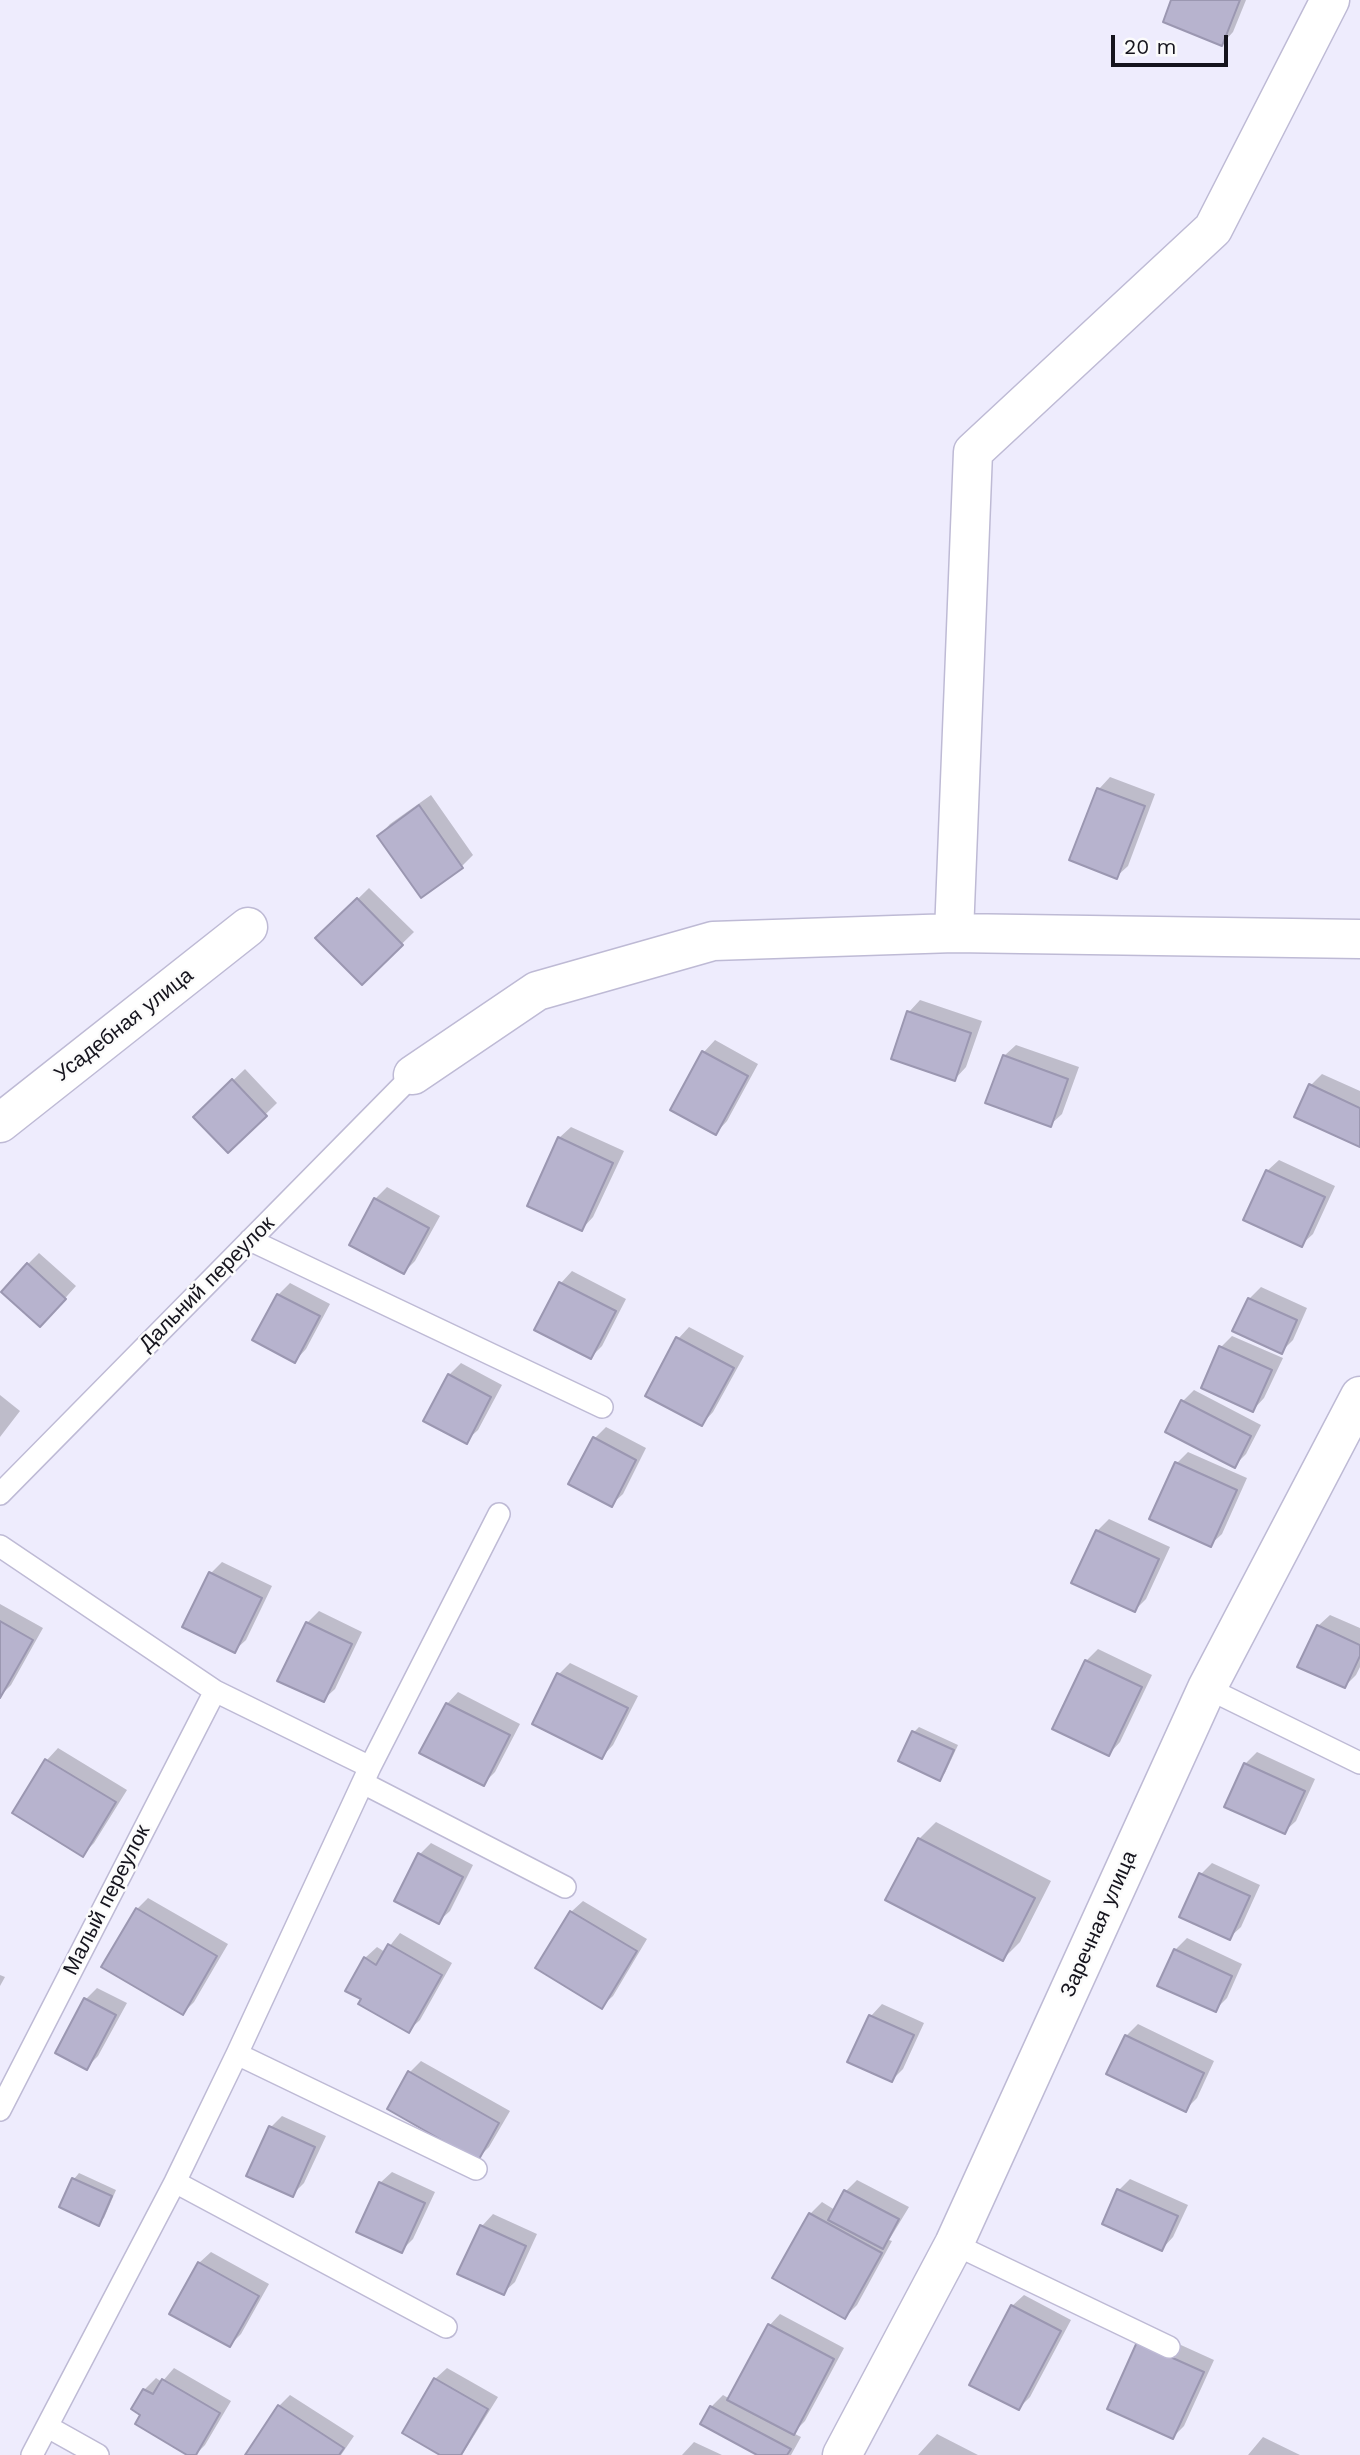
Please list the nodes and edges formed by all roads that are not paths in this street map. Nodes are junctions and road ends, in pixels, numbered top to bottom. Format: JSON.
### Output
{"nodes":[{"id":1,"x":1331,"y":0,"type":"edge"},
{"id":2,"x":248,"y":928,"type":"dead end"},
{"id":3,"x":954,"y":933,"type":"junction"},
{"id":4,"x":1360,"y":939,"type":"edge"},
{"id":5,"x":413,"y":1074,"type":"joint"},
{"id":6,"x":0,"y":1123,"type":"edge"},
{"id":7,"x":250,"y":1240,"type":"junction"},
{"id":8,"x":1360,"y":1396,"type":"edge"},
{"id":9,"x":602,"y":1407,"type":"dead end"},
{"id":10,"x":1349,"y":1445,"type":"edge"},
{"id":11,"x":0,"y":1494,"type":"edge"},
{"id":12,"x":499,"y":1514,"type":"dead end"},
{"id":13,"x":0,"y":1546,"type":"edge"},
{"id":14,"x":1206,"y":1688,"type":"junction"},
{"id":15,"x":215,"y":1691,"type":"junction"},
{"id":16,"x":1360,"y":1763,"type":"edge"},
{"id":17,"x":367,"y":1775,"type":"junction"},
{"id":18,"x":565,"y":1887,"type":"dead end"},
{"id":19,"x":237,"y":2054,"type":"junction"},
{"id":20,"x":0,"y":2110,"type":"edge"},
{"id":21,"x":476,"y":2169,"type":"dead end"},
{"id":22,"x":174,"y":2182,"type":"junction"},
{"id":23,"x":954,"y":2244,"type":"junction"},
{"id":24,"x":446,"y":2327,"type":"dead end"},
{"id":25,"x":1168,"y":2347,"type":"dead end"},
{"id":26,"x":48,"y":2427,"type":"junction"},
{"id":27,"x":32,"y":2455,"type":"edge"},
{"id":28,"x":98,"y":2455,"type":"edge"},
{"id":29,"x":842,"y":2455,"type":"edge"}],
"edges":[{"from":1,"to":3,"type":"street"},
{"from":2,"to":6,"type":"street","name":"Усадебная улица"},
{"from":3,"to":4,"type":"street"},
{"from":3,"to":5,"type":"street"},
{"from":5,"to":7,"type":"lane","name":"Дальний переулок"},
{"from":7,"to":9,"type":"lane"},
{"from":7,"to":11,"type":"lane","name":"Дальний переулок"},
{"from":8,"to":10,"type":"street","name":"Заречная улица"},
{"from":10,"to":14,"type":"street","name":"Заречная улица"},
{"from":12,"to":17,"type":"lane"},
{"from":13,"to":15,"type":"lane"},
{"from":14,"to":16,"type":"lane"},
{"from":14,"to":23,"type":"street","name":"Заречная улица"},
{"from":15,"to":17,"type":"lane"},
{"from":15,"to":20,"type":"lane","name":"Малый переулок"},
{"from":17,"to":18,"type":"lane"},
{"from":17,"to":19,"type":"lane"},
{"from":19,"to":21,"type":"lane"},
{"from":19,"to":22,"type":"lane"},
{"from":22,"to":24,"type":"lane"},
{"from":22,"to":26,"type":"lane"},
{"from":23,"to":25,"type":"lane"},
{"from":23,"to":29,"type":"street","name":"Заречная улица"},
{"from":26,"to":27,"type":"lane"},
{"from":26,"to":28,"type":"lane"}]}
